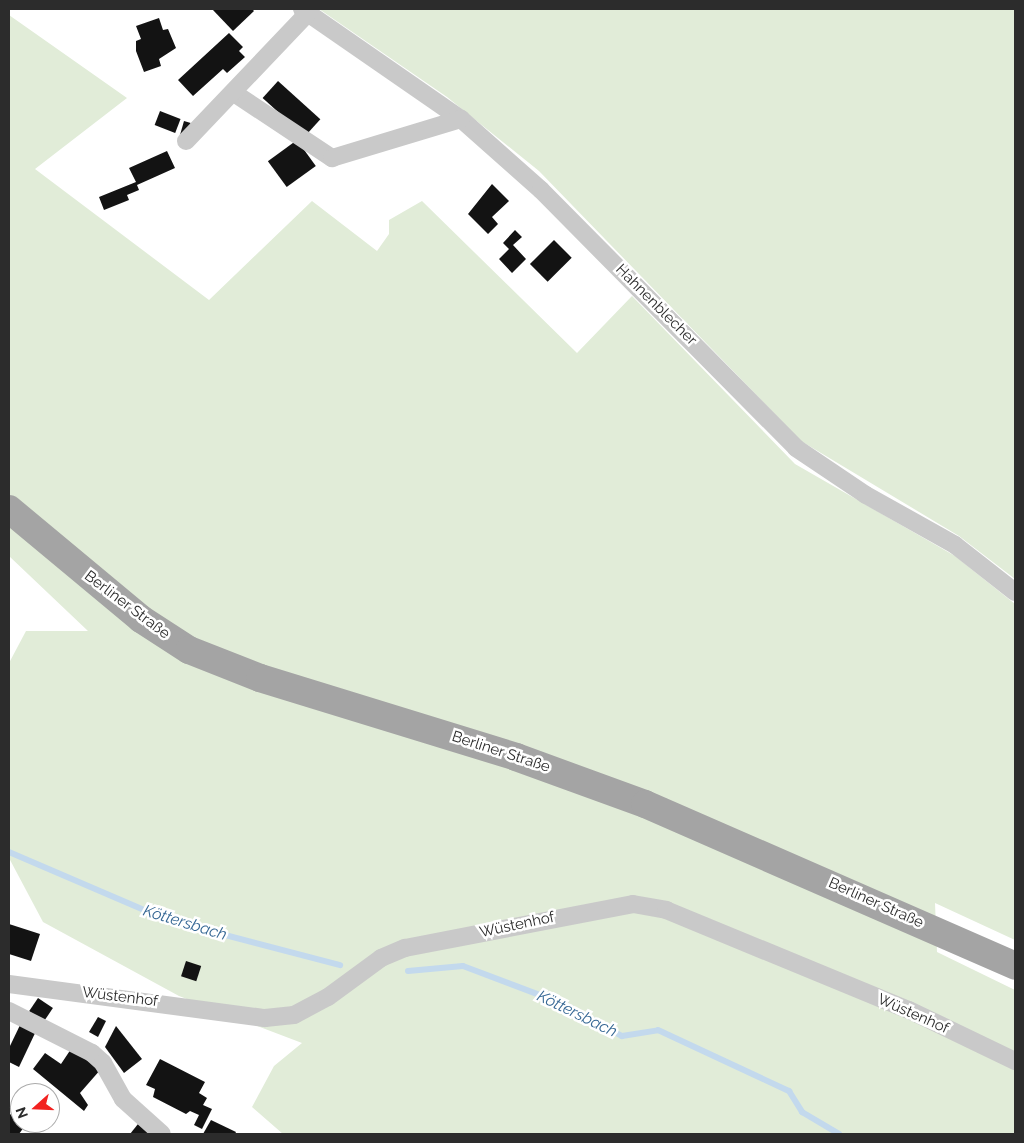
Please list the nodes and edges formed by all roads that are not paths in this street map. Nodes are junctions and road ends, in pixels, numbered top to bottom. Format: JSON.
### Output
{"nodes":[{"id":1,"x":305,"y":11,"type":"edge"},
{"id":2,"x":234,"y":93,"type":"junction"},
{"id":3,"x":461,"y":119,"type":"junction"},
{"id":4,"x":186,"y":141,"type":"dead end"},
{"id":5,"x":9,"y":509,"type":"edge"},
{"id":6,"x":1015,"y":592,"type":"edge"},
{"id":7,"x":1015,"y":966,"type":"edge"},
{"id":8,"x":9,"y":984,"type":"edge"},
{"id":9,"x":9,"y":1011,"type":"edge"},
{"id":10,"x":1015,"y":1061,"type":"edge"},
{"id":11,"x":162,"y":1134,"type":"edge"}],
"edges":[{"from":1,"to":2,"type":"street"},
{"from":1,"to":3,"type":"street","name":"Hahnenblecher"},
{"from":2,"to":3,"type":"street"},
{"from":2,"to":4,"type":"street"},
{"from":3,"to":6,"type":"street","name":"Hahnenblecher"},
{"from":5,"to":7,"type":"main road","name":"Berliner Straße"},
{"from":8,"to":10,"type":"street","name":"Wüstenhof"},
{"from":9,"to":11,"type":"street"}]}
